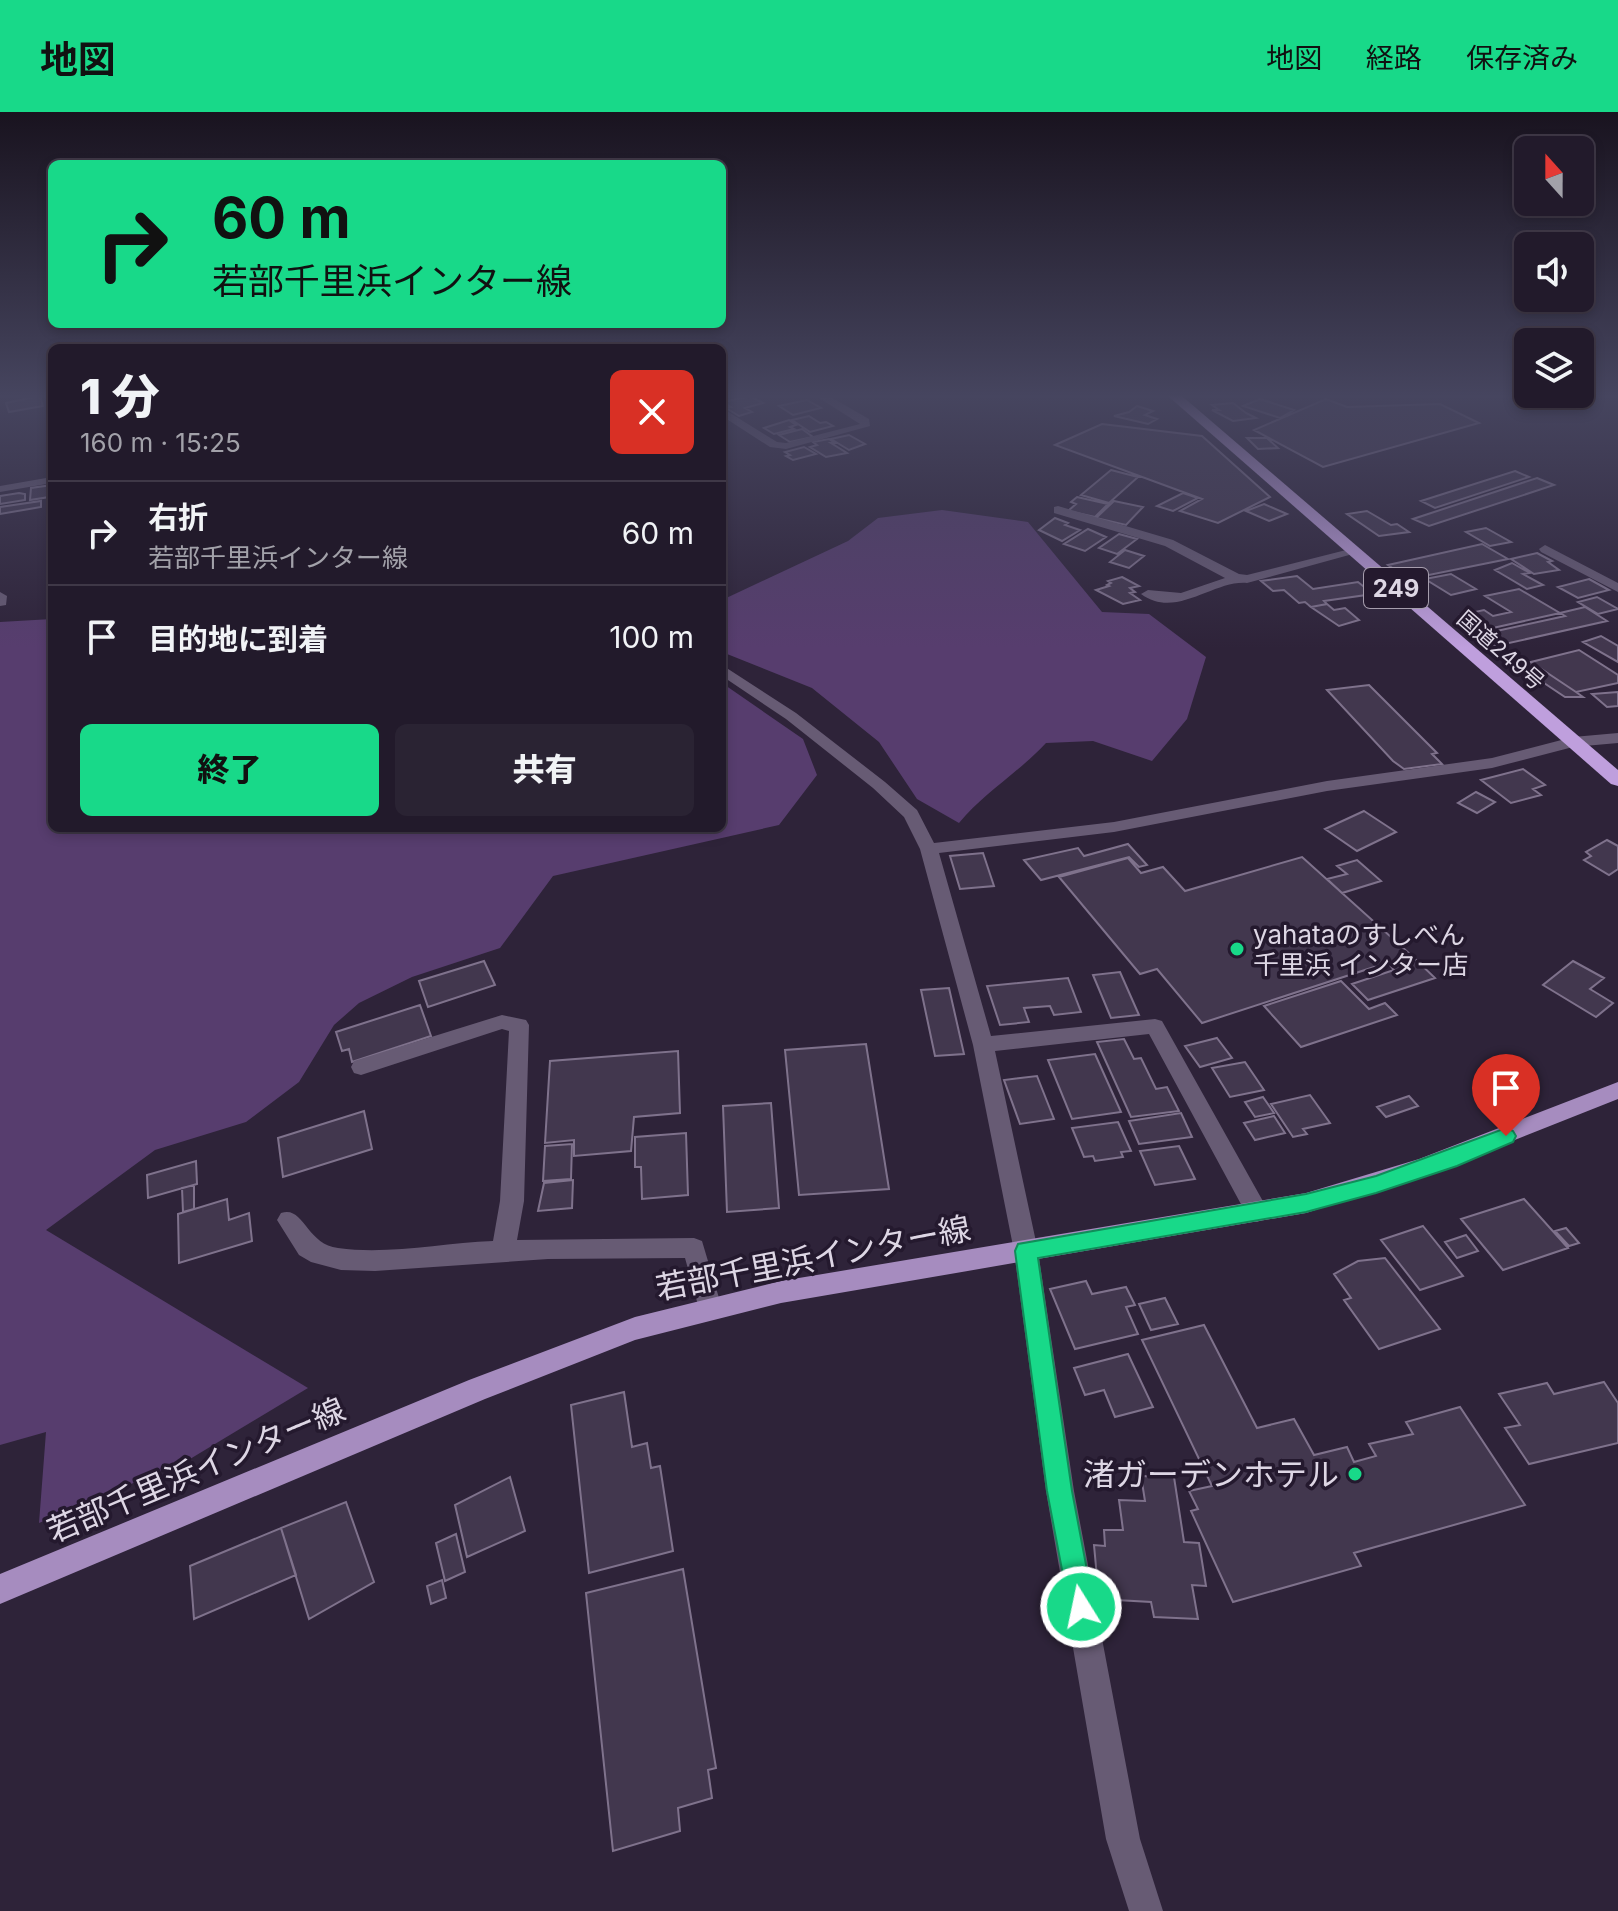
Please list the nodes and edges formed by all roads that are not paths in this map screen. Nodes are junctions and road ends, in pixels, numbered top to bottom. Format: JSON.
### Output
{"nodes":[{"id":1,"x":1271,"y":480,"type":"edge"},
{"id":2,"x":48,"y":481,"type":"edge"},
{"id":3,"x":0,"y":489,"type":"edge"},
{"id":4,"x":1058,"y":510,"type":"dead end"},
{"id":5,"x":1545,"y":549,"type":"dead end"},
{"id":6,"x":1354,"y":552,"type":"junction"},
{"id":7,"x":1236,"y":578,"type":"junction"},
{"id":8,"x":1618,"y":588,"type":"edge"},
{"id":9,"x":1148,"y":594,"type":"dead end"},
{"id":10,"x":726,"y":672,"type":"edge"},
{"id":11,"x":1618,"y":738,"type":"edge"},
{"id":12,"x":1573,"y":742,"type":"junction"},
{"id":13,"x":1618,"y":780,"type":"edge"},
{"id":14,"x":929,"y":849,"type":"junction"},
{"id":15,"x":983,"y":1045,"type":"junction"},
{"id":16,"x":361,"y":1067,"type":"dead end"},
{"id":17,"x":1618,"y":1090,"type":"edge"},
{"id":18,"x":1257,"y":1212,"type":"junction"},
{"id":19,"x":289,"y":1220,"type":"dead end"},
{"id":20,"x":503,"y":1250,"type":"junction"},
{"id":21,"x":1026,"y":1251,"type":"junction"},
{"id":22,"x":710,"y":1308,"type":"junction"},
{"id":23,"x":0,"y":1589,"type":"edge"},
{"id":24,"x":1146,"y":1911,"type":"edge"}],
"edges":[{"from":1,"to":6,"type":"highway","name":"国道249号","number":"249"},
{"from":2,"to":3,"type":"street"},
{"from":4,"to":7,"type":"street"},
{"from":5,"to":8,"type":"street"},
{"from":6,"to":7,"type":"street"},
{"from":6,"to":12,"type":"highway","name":"国道249号","number":"249"},
{"from":7,"to":9,"type":"street"},
{"from":10,"to":14,"type":"street"},
{"from":11,"to":12,"type":"street"},
{"from":12,"to":13,"type":"highway","name":"国道249号","number":"249"},
{"from":12,"to":14,"type":"street"},
{"from":14,"to":15,"type":"street"},
{"from":15,"to":18,"type":"street"},
{"from":15,"to":21,"type":"street"},
{"from":16,"to":20,"type":"street"},
{"from":17,"to":18,"type":"main road","name":"若部千里浜インター線"},
{"from":18,"to":21,"type":"main road","name":"若部千里浜インター線"},
{"from":19,"to":20,"type":"street"},
{"from":20,"to":22,"type":"street"},
{"from":21,"to":22,"type":"main road","name":"若部千里浜インター線"},
{"from":21,"to":24,"type":"street"},
{"from":22,"to":23,"type":"main road","name":"若部千里浜インター線"}]}
